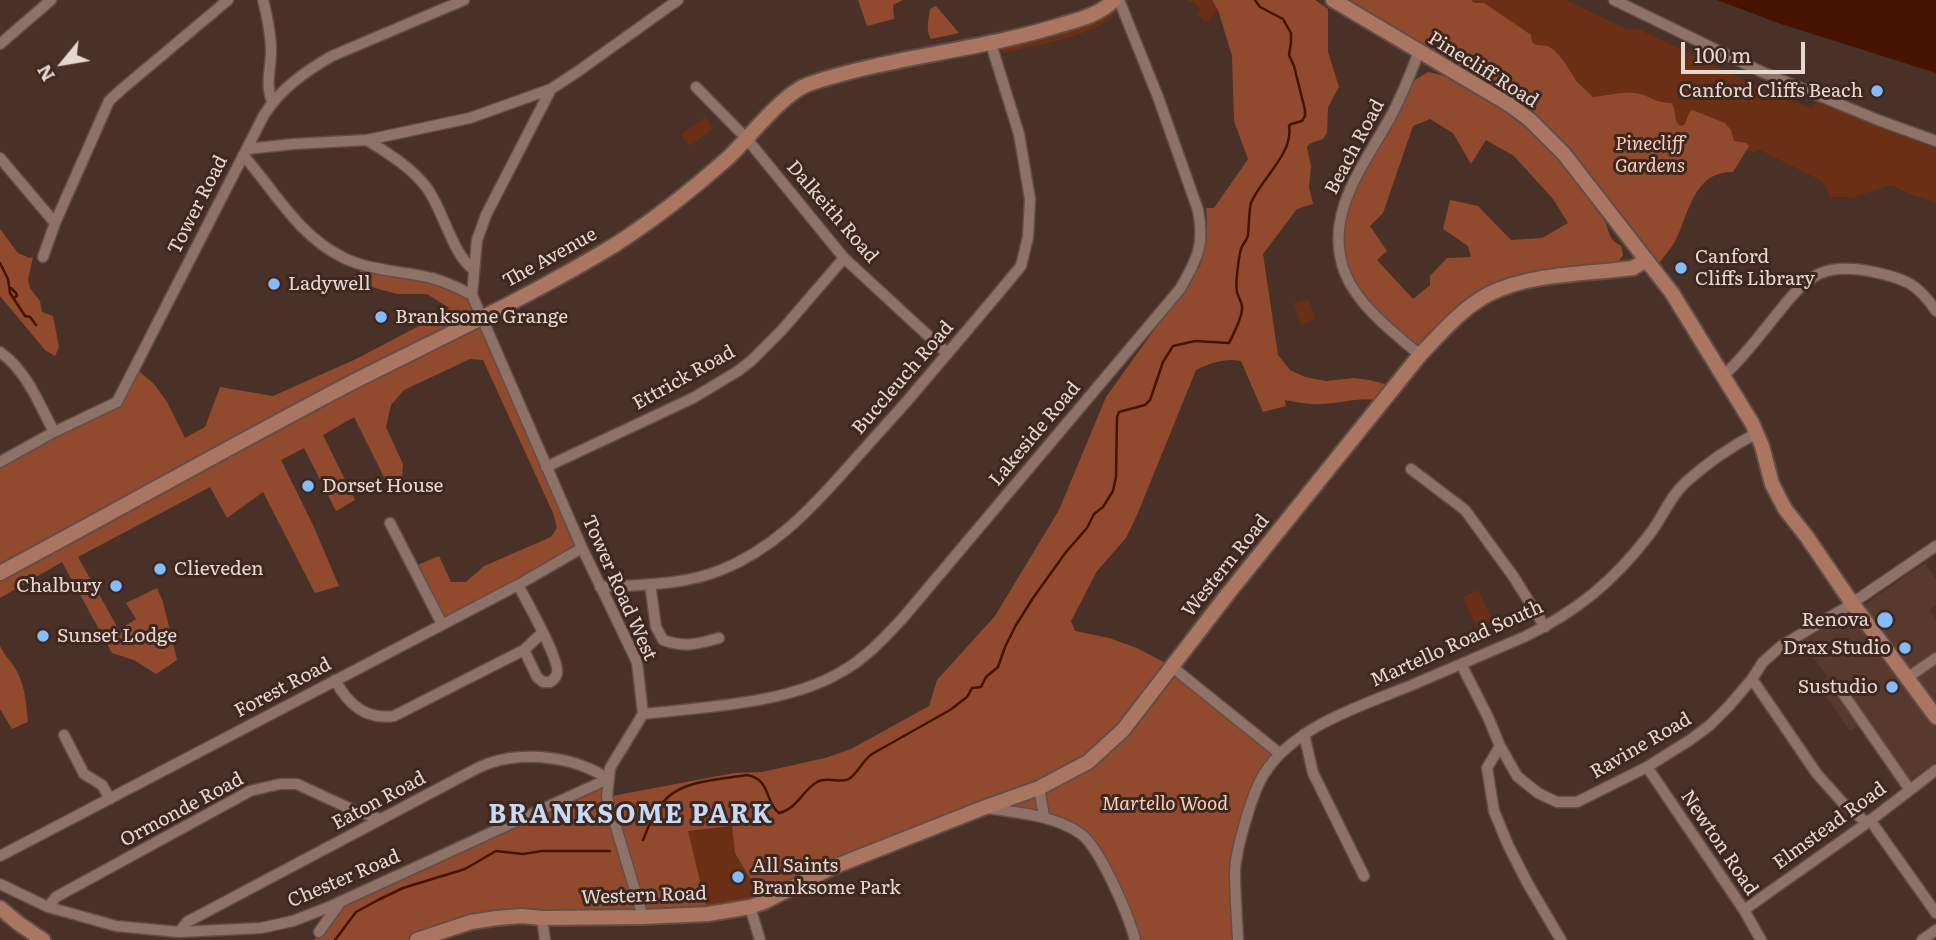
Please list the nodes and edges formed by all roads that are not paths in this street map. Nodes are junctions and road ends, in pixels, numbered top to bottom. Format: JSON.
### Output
{"nodes":[{"id":1,"x":51,"y":0,"type":"edge"},
{"id":2,"x":228,"y":0,"type":"edge"},
{"id":3,"x":263,"y":0,"type":"edge"},
{"id":4,"x":464,"y":0,"type":"edge"},
{"id":5,"x":678,"y":0,"type":"edge"},
{"id":6,"x":1114,"y":0,"type":"edge"},
{"id":7,"x":1119,"y":0,"type":"edge"},
{"id":8,"x":1333,"y":0,"type":"edge"},
{"id":9,"x":1614,"y":0,"type":"edge"},
{"id":10,"x":0,"y":44,"type":"edge"},
{"id":11,"x":991,"y":44,"type":"junction"},
{"id":12,"x":1419,"y":52,"type":"junction"},
{"id":13,"x":696,"y":87,"type":"dead end"},
{"id":14,"x":551,"y":89,"type":"junction"},
{"id":15,"x":272,"y":101,"type":"junction"},
{"id":16,"x":747,"y":139,"type":"junction"},
{"id":17,"x":367,"y":140,"type":"junction"},
{"id":18,"x":1936,"y":141,"type":"edge"},
{"id":19,"x":245,"y":152,"type":"junction"},
{"id":20,"x":0,"y":158,"type":"edge"},
{"id":21,"x":55,"y":223,"type":"junction"},
{"id":22,"x":43,"y":257,"type":"dead end"},
{"id":23,"x":844,"y":257,"type":"junction"},
{"id":24,"x":1646,"y":260,"type":"junction"},
{"id":25,"x":473,"y":269,"type":"junction"},
{"id":26,"x":472,"y":295,"type":"junction"},
{"id":27,"x":1936,"y":311,"type":"edge"},
{"id":28,"x":483,"y":318,"type":"junction"},
{"id":29,"x":0,"y":352,"type":"edge"},
{"id":30,"x":947,"y":353,"type":"junction"},
{"id":31,"x":1420,"y":355,"type":"junction"},
{"id":32,"x":1724,"y":375,"type":"junction"},
{"id":33,"x":54,"y":432,"type":"junction"},
{"id":34,"x":1757,"y":433,"type":"junction"},
{"id":35,"x":0,"y":462,"type":"edge"},
{"id":36,"x":546,"y":467,"type":"junction"},
{"id":37,"x":1411,"y":469,"type":"dead end"},
{"id":38,"x":390,"y":523,"type":"dead end"},
{"id":39,"x":1936,"y":546,"type":"edge"},
{"id":40,"x":582,"y":548,"type":"junction"},
{"id":41,"x":0,"y":573,"type":"edge"},
{"id":42,"x":518,"y":584,"type":"junction"},
{"id":43,"x":650,"y":584,"type":"junction"},
{"id":44,"x":600,"y":587,"type":"junction"},
{"id":45,"x":1852,"y":603,"type":"junction"},
{"id":46,"x":442,"y":624,"type":"junction"},
{"id":47,"x":1545,"y":627,"type":"junction"},
{"id":48,"x":542,"y":633,"type":"junction"},
{"id":49,"x":719,"y":638,"type":"dead end"},
{"id":50,"x":524,"y":650,"type":"junction"},
{"id":51,"x":1936,"y":658,"type":"edge"},
{"id":52,"x":1461,"y":664,"type":"junction"},
{"id":53,"x":1171,"y":667,"type":"junction"},
{"id":54,"x":1907,"y":678,"type":"junction"},
{"id":55,"x":1752,"y":679,"type":"junction"},
{"id":56,"x":335,"y":680,"type":"junction"},
{"id":57,"x":1842,"y":692,"type":"dead end"},
{"id":58,"x":643,"y":714,"type":"junction"},
{"id":59,"x":1936,"y":717,"type":"edge"},
{"id":60,"x":1304,"y":734,"type":"junction"},
{"id":61,"x":64,"y":735,"type":"dead end"},
{"id":62,"x":1500,"y":746,"type":"junction"},
{"id":63,"x":1279,"y":753,"type":"junction"},
{"id":64,"x":1647,"y":767,"type":"junction"},
{"id":65,"x":1936,"y":771,"type":"edge"},
{"id":66,"x":608,"y":779,"type":"junction"},
{"id":67,"x":1039,"y":788,"type":"junction"},
{"id":68,"x":1910,"y":790,"type":"junction"},
{"id":69,"x":110,"y":799,"type":"junction"},
{"id":70,"x":984,"y":808,"type":"junction"},
{"id":71,"x":1044,"y":816,"type":"junction"},
{"id":72,"x":381,"y":819,"type":"junction"},
{"id":73,"x":1868,"y":821,"type":"junction"},
{"id":74,"x":0,"y":856,"type":"edge"},
{"id":75,"x":1364,"y":876,"type":"dead end"},
{"id":76,"x":0,"y":884,"type":"edge"},
{"id":77,"x":339,"y":903,"type":"junction"},
{"id":78,"x":48,"y":906,"type":"junction"},
{"id":79,"x":750,"y":907,"type":"junction"},
{"id":80,"x":0,"y":908,"type":"edge"},
{"id":81,"x":1744,"y":910,"type":"junction"},
{"id":82,"x":1936,"y":913,"type":"edge"},
{"id":83,"x":643,"y":917,"type":"junction"},
{"id":84,"x":542,"y":918,"type":"junction"},
{"id":85,"x":247,"y":929,"type":"junction"},
{"id":86,"x":1936,"y":930,"type":"edge"},
{"id":87,"x":179,"y":932,"type":"junction"},
{"id":88,"x":319,"y":932,"type":"dead end"},
{"id":89,"x":43,"y":940,"type":"edge"},
{"id":90,"x":239,"y":940,"type":"edge"},
{"id":91,"x":417,"y":940,"type":"edge"},
{"id":92,"x":545,"y":940,"type":"edge"},
{"id":93,"x":760,"y":940,"type":"edge"},
{"id":94,"x":1135,"y":940,"type":"edge"},
{"id":95,"x":1238,"y":940,"type":"edge"},
{"id":96,"x":1561,"y":940,"type":"edge"},
{"id":97,"x":1761,"y":940,"type":"edge"},
{"id":98,"x":1922,"y":940,"type":"edge"}],
"edges":[{"from":1,"to":10,"type":"street"},
{"from":2,"to":21,"type":"street"},
{"from":3,"to":15,"type":"street"},
{"from":4,"to":15,"type":"street"},
{"from":5,"to":14,"type":"street"},
{"from":6,"to":11,"type":"main road","name":"The Avenue"},
{"from":7,"to":58,"type":"street","name":"Lakeside Road"},
{"from":8,"to":12,"type":"main road","name":"Pinecliff Road"},
{"from":9,"to":18,"type":"street"},
{"from":11,"to":16,"type":"main road","name":"The Avenue"},
{"from":11,"to":30,"type":"street","name":"Buccleuch Road"},
{"from":12,"to":24,"type":"main road","name":"Pinecliff Road"},
{"from":12,"to":31,"type":"street","name":"Beach Road"},
{"from":13,"to":16,"type":"street","name":"Dalkeith Road"},
{"from":14,"to":17,"type":"street"},
{"from":14,"to":25,"type":"street"},
{"from":15,"to":19,"type":"street"},
{"from":16,"to":23,"type":"street","name":"Dalkeith Road"},
{"from":16,"to":28,"type":"main road","name":"The Avenue"},
{"from":17,"to":19,"type":"street"},
{"from":17,"to":25,"type":"street"},
{"from":19,"to":26,"type":"street","name":"Tower Road"},
{"from":19,"to":33,"type":"street","name":"Tower Road"},
{"from":20,"to":21,"type":"street"},
{"from":21,"to":22,"type":"street"},
{"from":23,"to":30,"type":"street","name":"Dalkeith Road"},
{"from":23,"to":36,"type":"street","name":"Ettrick Road"},
{"from":24,"to":31,"type":"main road","name":"Western Road"},
{"from":24,"to":32,"type":"main road"},
{"from":25,"to":26,"type":"street"},
{"from":26,"to":28,"type":"street","name":"Tower Road West"},
{"from":27,"to":32,"type":"street"},
{"from":28,"to":36,"type":"street","name":"Tower Road West"},
{"from":28,"to":41,"type":"main road","name":"The Avenue"},
{"from":29,"to":33,"type":"street"},
{"from":30,"to":43,"type":"street","name":"Buccleuch Road"},
{"from":31,"to":53,"type":"main road","name":"Western Road"},
{"from":32,"to":34,"type":"main road"},
{"from":33,"to":35,"type":"street","name":"Tower Road"},
{"from":34,"to":45,"type":"main road"},
{"from":34,"to":47,"type":"street","name":"Martello Road South"},
{"from":36,"to":40,"type":"street","name":"Tower Road West"},
{"from":37,"to":47,"type":"street"},
{"from":38,"to":46,"type":"street"},
{"from":39,"to":45,"type":"street","name":"Ravine Road"},
{"from":40,"to":42,"type":"street","name":"Forest Road"},
{"from":40,"to":44,"type":"street","name":"Tower Road West"},
{"from":42,"to":46,"type":"street","name":"Forest Road"},
{"from":42,"to":48,"type":"street"},
{"from":43,"to":44,"type":"street","name":"Buccleuch Road"},
{"from":43,"to":49,"type":"street"},
{"from":44,"to":58,"type":"street","name":"Tower Road West"},
{"from":45,"to":54,"type":"main road"},
{"from":45,"to":55,"type":"street","name":"Ravine Road"},
{"from":46,"to":56,"type":"street","name":"Forest Road"},
{"from":47,"to":52,"type":"street","name":"Martello Road South"},
{"from":48,"to":50,"type":"street"},
{"from":48,"to":50,"type":"street"},
{"from":50,"to":56,"type":"street"},
{"from":51,"to":54,"type":"street"},
{"from":52,"to":60,"type":"street","name":"Martello Road South"},
{"from":52,"to":62,"type":"street","name":"Ravine Road"},
{"from":53,"to":63,"type":"street"},
{"from":53,"to":67,"type":"main road","name":"Western Road"},
{"from":54,"to":59,"type":"main road"},
{"from":55,"to":64,"type":"street","name":"Ravine Road"},
{"from":55,"to":73,"type":"street"},
{"from":56,"to":69,"type":"street","name":"Forest Road"},
{"from":57,"to":68,"type":"street"},
{"from":58,"to":66,"type":"street"},
{"from":60,"to":63,"type":"street","name":"Martello Road South"},
{"from":60,"to":75,"type":"street"},
{"from":61,"to":69,"type":"street"},
{"from":62,"to":64,"type":"street","name":"Ravine Road"},
{"from":62,"to":96,"type":"street"},
{"from":63,"to":95,"type":"street","name":"Martello Road South"},
{"from":64,"to":81,"type":"street","name":"Newton Road"},
{"from":65,"to":68,"type":"street","name":"Elmstead Road"},
{"from":66,"to":72,"type":"street","name":"Eaton Road"},
{"from":66,"to":77,"type":"street","name":"Chester Road"},
{"from":66,"to":83,"type":"street"},
{"from":67,"to":70,"type":"main road","name":"Western Road"},
{"from":67,"to":71,"type":"street"},
{"from":68,"to":73,"type":"street","name":"Elmstead Road"},
{"from":69,"to":74,"type":"street","name":"Forest Road"},
{"from":70,"to":71,"type":"street"},
{"from":70,"to":79,"type":"main road","name":"Western Road"},
{"from":71,"to":94,"type":"street"},
{"from":72,"to":78,"type":"street","name":"Ormonde Road"},
{"from":72,"to":87,"type":"street","name":"Eaton Road"},
{"from":73,"to":81,"type":"street","name":"Elmstead Road"},
{"from":73,"to":82,"type":"street"},
{"from":76,"to":78,"type":"street","name":"Chester Road"},
{"from":77,"to":85,"type":"street","name":"Chester Road"},
{"from":77,"to":88,"type":"street"},
{"from":78,"to":87,"type":"street","name":"Chester Road"},
{"from":79,"to":83,"type":"main road","name":"Western Road"},
{"from":79,"to":93,"type":"street"},
{"from":80,"to":89,"type":"main road"},
{"from":81,"to":97,"type":"street","name":"Newton Road"},
{"from":83,"to":84,"type":"main road","name":"Western Road"},
{"from":84,"to":91,"type":"main road","name":"Western Road"},
{"from":84,"to":92,"type":"street"},
{"from":85,"to":87,"type":"street","name":"Chester Road"},
{"from":85,"to":90,"type":"street"},
{"from":86,"to":98,"type":"street"}]}
